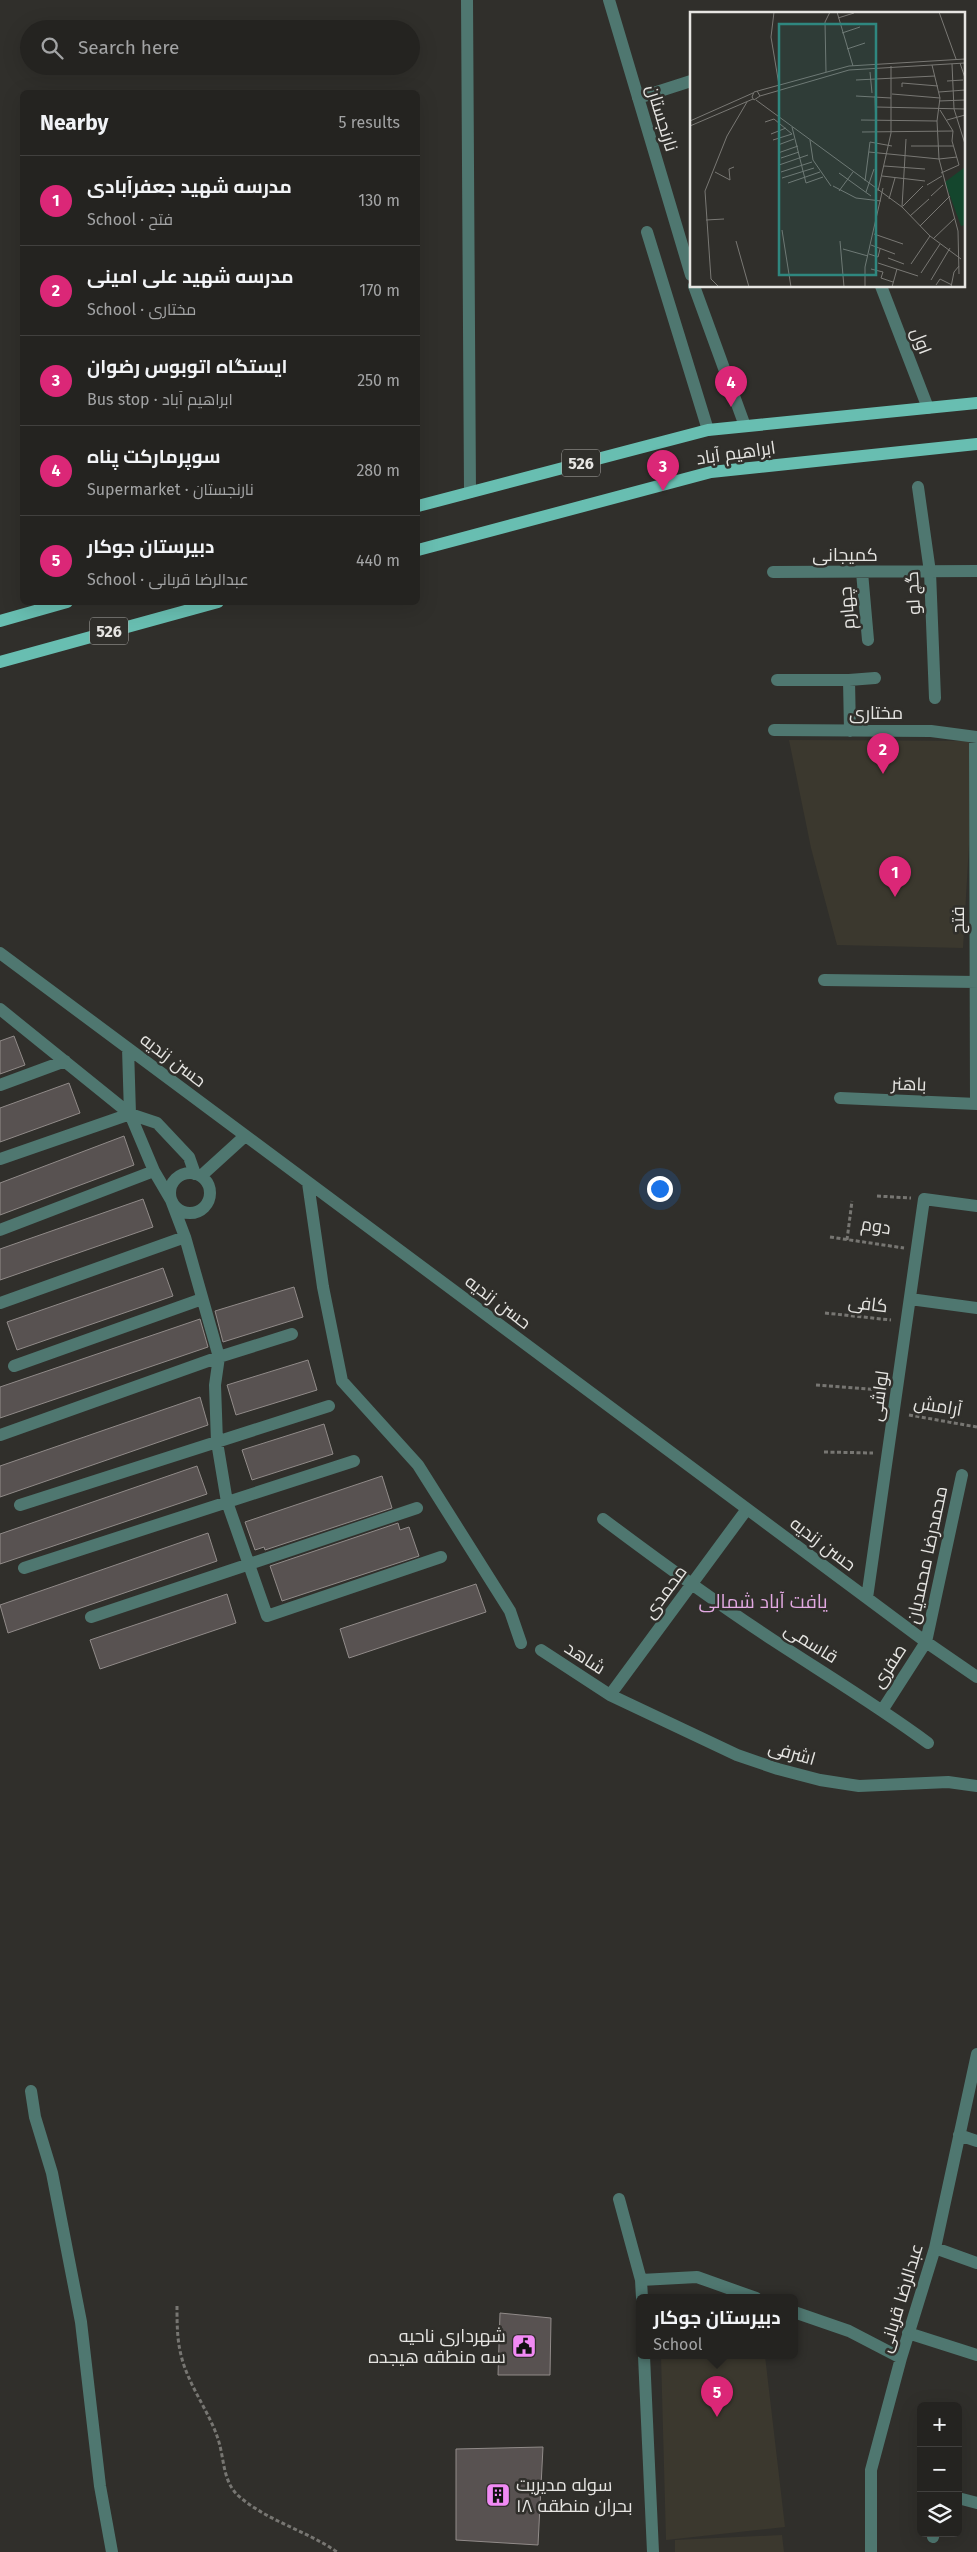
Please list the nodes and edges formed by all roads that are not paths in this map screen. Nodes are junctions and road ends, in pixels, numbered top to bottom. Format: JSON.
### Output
{"nodes":[{"id":1,"x":467,"y":0,"type":"edge"},
{"id":2,"x":609,"y":0,"type":"edge"},
{"id":3,"x":690,"y":81,"type":"edge"},
{"id":4,"x":638,"y":98,"type":"junction"},
{"id":5,"x":647,"y":232,"type":"dead end"},
{"id":6,"x":688,"y":253,"type":"edge"},
{"id":7,"x":690,"y":268,"type":"edge"},
{"id":8,"x":695,"y":288,"type":"edge"},
{"id":9,"x":882,"y":288,"type":"edge"},
{"id":10,"x":977,"y":403,"type":"edge"},
{"id":11,"x":928,"y":408,"type":"junction"},
{"id":12,"x":745,"y":426,"type":"junction"},
{"id":13,"x":708,"y":430,"type":"junction"},
{"id":14,"x":977,"y":444,"type":"edge"},
{"id":15,"x":918,"y":487,"type":"dead end"},
{"id":16,"x":470,"y":492,"type":"junction"},
{"id":17,"x":420,"y":505,"type":"edge"},
{"id":18,"x":420,"y":549,"type":"edge"},
{"id":19,"x":977,"y":571,"type":"edge"},
{"id":20,"x":773,"y":572,"type":"dead end"},
{"id":21,"x":862,"y":572,"type":"junction"},
{"id":22,"x":930,"y":572,"type":"junction"},
{"id":23,"x":56,"y":605,"type":"edge"},
{"id":24,"x":207,"y":605,"type":"edge"},
{"id":25,"x":0,"y":621,"type":"edge"},
{"id":26,"x":868,"y":640,"type":"dead end"},
{"id":27,"x":0,"y":662,"type":"edge"},
{"id":28,"x":875,"y":678,"type":"dead end"},
{"id":29,"x":777,"y":680,"type":"dead end"},
{"id":30,"x":849,"y":680,"type":"junction"},
{"id":31,"x":935,"y":698,"type":"dead end"},
{"id":32,"x":774,"y":730,"type":"dead end"},
{"id":33,"x":850,"y":730,"type":"junction"},
{"id":34,"x":976,"y":737,"type":"edge"},
{"id":35,"x":976,"y":848,"type":"edge"},
{"id":36,"x":0,"y":953,"type":"edge"},
{"id":37,"x":824,"y":980,"type":"dead end"},
{"id":38,"x":976,"y":982,"type":"edge"},
{"id":39,"x":3,"y":1014,"type":"edge"},
{"id":40,"x":128,"y":1048,"type":"junction"},
{"id":41,"x":65,"y":1061,"type":"junction"},
{"id":42,"x":0,"y":1085,"type":"edge"},
{"id":43,"x":840,"y":1098,"type":"dead end"},
{"id":44,"x":976,"y":1104,"type":"edge"},
{"id":45,"x":130,"y":1114,"type":"junction"},
{"id":46,"x":245,"y":1136,"type":"junction"},
{"id":47,"x":0,"y":1159,"type":"edge"},
{"id":48,"x":154,"y":1171,"type":"junction"},
{"id":49,"x":198,"y":1175,"type":"junction"},
{"id":50,"x":308,"y":1182,"type":"junction"},
{"id":51,"x":171,"y":1200,"type":"junction"},
{"id":52,"x":977,"y":1206,"type":"edge"},
{"id":53,"x":0,"y":1230,"type":"edge"},
{"id":54,"x":185,"y":1237,"type":"junction"},
{"id":55,"x":202,"y":1299,"type":"junction"},
{"id":56,"x":910,"y":1299,"type":"junction"},
{"id":57,"x":0,"y":1303,"type":"edge"},
{"id":58,"x":977,"y":1308,"type":"edge"},
{"id":59,"x":292,"y":1334,"type":"dead end"},
{"id":60,"x":219,"y":1357,"type":"junction"},
{"id":61,"x":14,"y":1366,"type":"dead end"},
{"id":62,"x":329,"y":1406,"type":"dead end"},
{"id":63,"x":0,"y":1435,"type":"edge"},
{"id":64,"x":217,"y":1442,"type":"junction"},
{"id":65,"x":354,"y":1461,"type":"dead end"},
{"id":66,"x":962,"y":1475,"type":"dead end"},
{"id":67,"x":227,"y":1502,"type":"junction"},
{"id":68,"x":20,"y":1505,"type":"dead end"},
{"id":69,"x":417,"y":1508,"type":"dead end"},
{"id":70,"x":747,"y":1509,"type":"junction"},
{"id":71,"x":603,"y":1519,"type":"dead end"},
{"id":72,"x":441,"y":1557,"type":"dead end"},
{"id":73,"x":248,"y":1564,"type":"junction"},
{"id":74,"x":24,"y":1568,"type":"dead end"},
{"id":75,"x":692,"y":1586,"type":"junction"},
{"id":76,"x":868,"y":1598,"type":"junction"},
{"id":77,"x":91,"y":1617,"type":"dead end"},
{"id":78,"x":926,"y":1642,"type":"junction"},
{"id":79,"x":521,"y":1643,"type":"dead end"},
{"id":80,"x":542,"y":1650,"type":"dead end"},
{"id":81,"x":977,"y":1677,"type":"edge"},
{"id":82,"x":610,"y":1695,"type":"junction"},
{"id":83,"x":883,"y":1709,"type":"junction"},
{"id":84,"x":928,"y":1743,"type":"dead end"},
{"id":85,"x":977,"y":1786,"type":"edge"},
{"id":86,"x":977,"y":2054,"type":"edge"},
{"id":87,"x":31,"y":2091,"type":"dead end"},
{"id":88,"x":959,"y":2135,"type":"junction"},
{"id":89,"x":977,"y":2142,"type":"edge"},
{"id":90,"x":619,"y":2199,"type":"dead end"},
{"id":91,"x":935,"y":2248,"type":"junction"},
{"id":92,"x":977,"y":2263,"type":"edge"},
{"id":93,"x":641,"y":2280,"type":"junction"},
{"id":94,"x":642,"y":2294,"type":"edge"},
{"id":95,"x":744,"y":2294,"type":"edge"},
{"id":96,"x":798,"y":2313,"type":"edge"},
{"id":97,"x":908,"y":2333,"type":"junction"},
{"id":98,"x":977,"y":2354,"type":"edge"},
{"id":99,"x":900,"y":2358,"type":"junction"},
{"id":100,"x":644,"y":2359,"type":"edge"},
{"id":101,"x":962,"y":2499,"type":"edge"},
{"id":102,"x":977,"y":2503,"type":"edge"},
{"id":103,"x":112,"y":2552,"type":"edge"},
{"id":104,"x":654,"y":2552,"type":"edge"},
{"id":105,"x":871,"y":2552,"type":"edge"}],
"edges":[{"from":1,"to":16,"type":"street"},
{"from":2,"to":4,"type":"street","name":"نارنجستان"},
{"from":3,"to":4,"type":"street"},
{"from":4,"to":6,"type":"street","name":"نارنجستان"},
{"from":5,"to":13,"type":"street"},
{"from":6,"to":7,"type":"street","name":"نارنجستان"},
{"from":8,"to":12,"type":"street"},
{"from":9,"to":11,"type":"street","name":"اول"},
{"from":10,"to":11,"type":"main road","name":"ابراهیم آباد","number":"526"},
{"from":11,"to":12,"type":"main road","name":"ابراهیم آباد","number":"526"},
{"from":12,"to":13,"type":"main road","name":"ابراهیم آباد","number":"526"},
{"from":13,"to":16,"type":"main road","name":"ابراهیم آباد","number":"526"},
{"from":14,"to":18,"type":"main road","name":"ابراهیم آباد","number":"526"},
{"from":15,"to":22,"type":"street","name":"گچ لو"},
{"from":16,"to":17,"type":"main road","name":"ابراهیم آباد","number":"526"},
{"from":19,"to":22,"type":"street","name":"کمیجانی"},
{"from":20,"to":21,"type":"street","name":"کمیجانی"},
{"from":21,"to":22,"type":"street","name":"کمیجانی"},
{"from":21,"to":26,"type":"street","name":"چهارم"},
{"from":22,"to":31,"type":"street","name":"گچ لو"},
{"from":23,"to":25,"type":"main road"},
{"from":24,"to":27,"type":"main road","number":"526"},
{"from":28,"to":30,"type":"street"},
{"from":29,"to":30,"type":"street"},
{"from":30,"to":33,"type":"street"},
{"from":32,"to":33,"type":"street","name":"مختاری"},
{"from":33,"to":34,"type":"street","name":"مختاری"},
{"from":34,"to":35,"type":"street","name":"فتح"},
{"from":35,"to":38,"type":"street","name":"فتح"},
{"from":36,"to":40,"type":"street","name":"حسن زندیه"},
{"from":37,"to":38,"type":"street"},
{"from":38,"to":44,"type":"street","name":"فتح"},
{"from":39,"to":41,"type":"street"},
{"from":40,"to":45,"type":"street"},
{"from":40,"to":46,"type":"street","name":"حسن زندیه"},
{"from":41,"to":42,"type":"street"},
{"from":41,"to":45,"type":"street"},
{"from":43,"to":44,"type":"street","name":"باهنر"},
{"from":45,"to":47,"type":"street"},
{"from":45,"to":48,"type":"street"},
{"from":45,"to":49,"type":"street"},
{"from":46,"to":49,"type":"street"},
{"from":46,"to":50,"type":"street","name":"حسن زندیه"},
{"from":48,"to":51,"type":"street"},
{"from":48,"to":53,"type":"street"},
{"from":49,"to":51,"type":"street"},
{"from":49,"to":51,"type":"street"},
{"from":50,"to":70,"type":"street","name":"حسن زندیه"},
{"from":50,"to":79,"type":"street"},
{"from":51,"to":54,"type":"street"},
{"from":52,"to":56,"type":"street","name":"لواشی"},
{"from":54,"to":55,"type":"street"},
{"from":54,"to":57,"type":"street"},
{"from":55,"to":60,"type":"street"},
{"from":55,"to":61,"type":"street"},
{"from":56,"to":58,"type":"street"},
{"from":56,"to":76,"type":"street","name":"لواشی"},
{"from":59,"to":60,"type":"street"},
{"from":60,"to":63,"type":"street"},
{"from":60,"to":64,"type":"street"},
{"from":62,"to":64,"type":"street"},
{"from":64,"to":67,"type":"street"},
{"from":64,"to":68,"type":"street"},
{"from":65,"to":67,"type":"street"},
{"from":66,"to":78,"type":"street","name":"محمدرضا محمدیان"},
{"from":67,"to":73,"type":"street"},
{"from":67,"to":74,"type":"street"},
{"from":69,"to":73,"type":"street"},
{"from":70,"to":75,"type":"street","name":"محمدی"},
{"from":70,"to":76,"type":"street","name":"حسن زندیه"},
{"from":71,"to":75,"type":"street","name":"قاسمی"},
{"from":72,"to":73,"type":"street"},
{"from":73,"to":77,"type":"street"},
{"from":75,"to":82,"type":"street","name":"محمدی"},
{"from":75,"to":83,"type":"street","name":"قاسمی"},
{"from":76,"to":78,"type":"street","name":"حسن زندیه"},
{"from":78,"to":81,"type":"street","name":"حسن زندیه"},
{"from":78,"to":83,"type":"street","name":"صفری"},
{"from":80,"to":82,"type":"street","name":"شاهد"},
{"from":82,"to":85,"type":"street","name":"اشرفی"},
{"from":83,"to":84,"type":"street","name":"قاسمی"},
{"from":86,"to":88,"type":"street","name":"عبدالرضا قربانی"},
{"from":87,"to":103,"type":"street"},
{"from":88,"to":89,"type":"street"},
{"from":88,"to":91,"type":"street","name":"عبدالرضا قربانی"},
{"from":90,"to":93,"type":"street"},
{"from":91,"to":92,"type":"street"},
{"from":91,"to":97,"type":"street","name":"عبدالرضا قربانی"},
{"from":93,"to":94,"type":"street"},
{"from":93,"to":95,"type":"street"},
{"from":96,"to":99,"type":"street"},
{"from":97,"to":98,"type":"street"},
{"from":97,"to":99,"type":"street","name":"عبدالرضا قربانی"},
{"from":99,"to":105,"type":"street","name":"عبدالرضا قربانی"},
{"from":100,"to":104,"type":"street"},
{"from":101,"to":102,"type":"street"}]}
